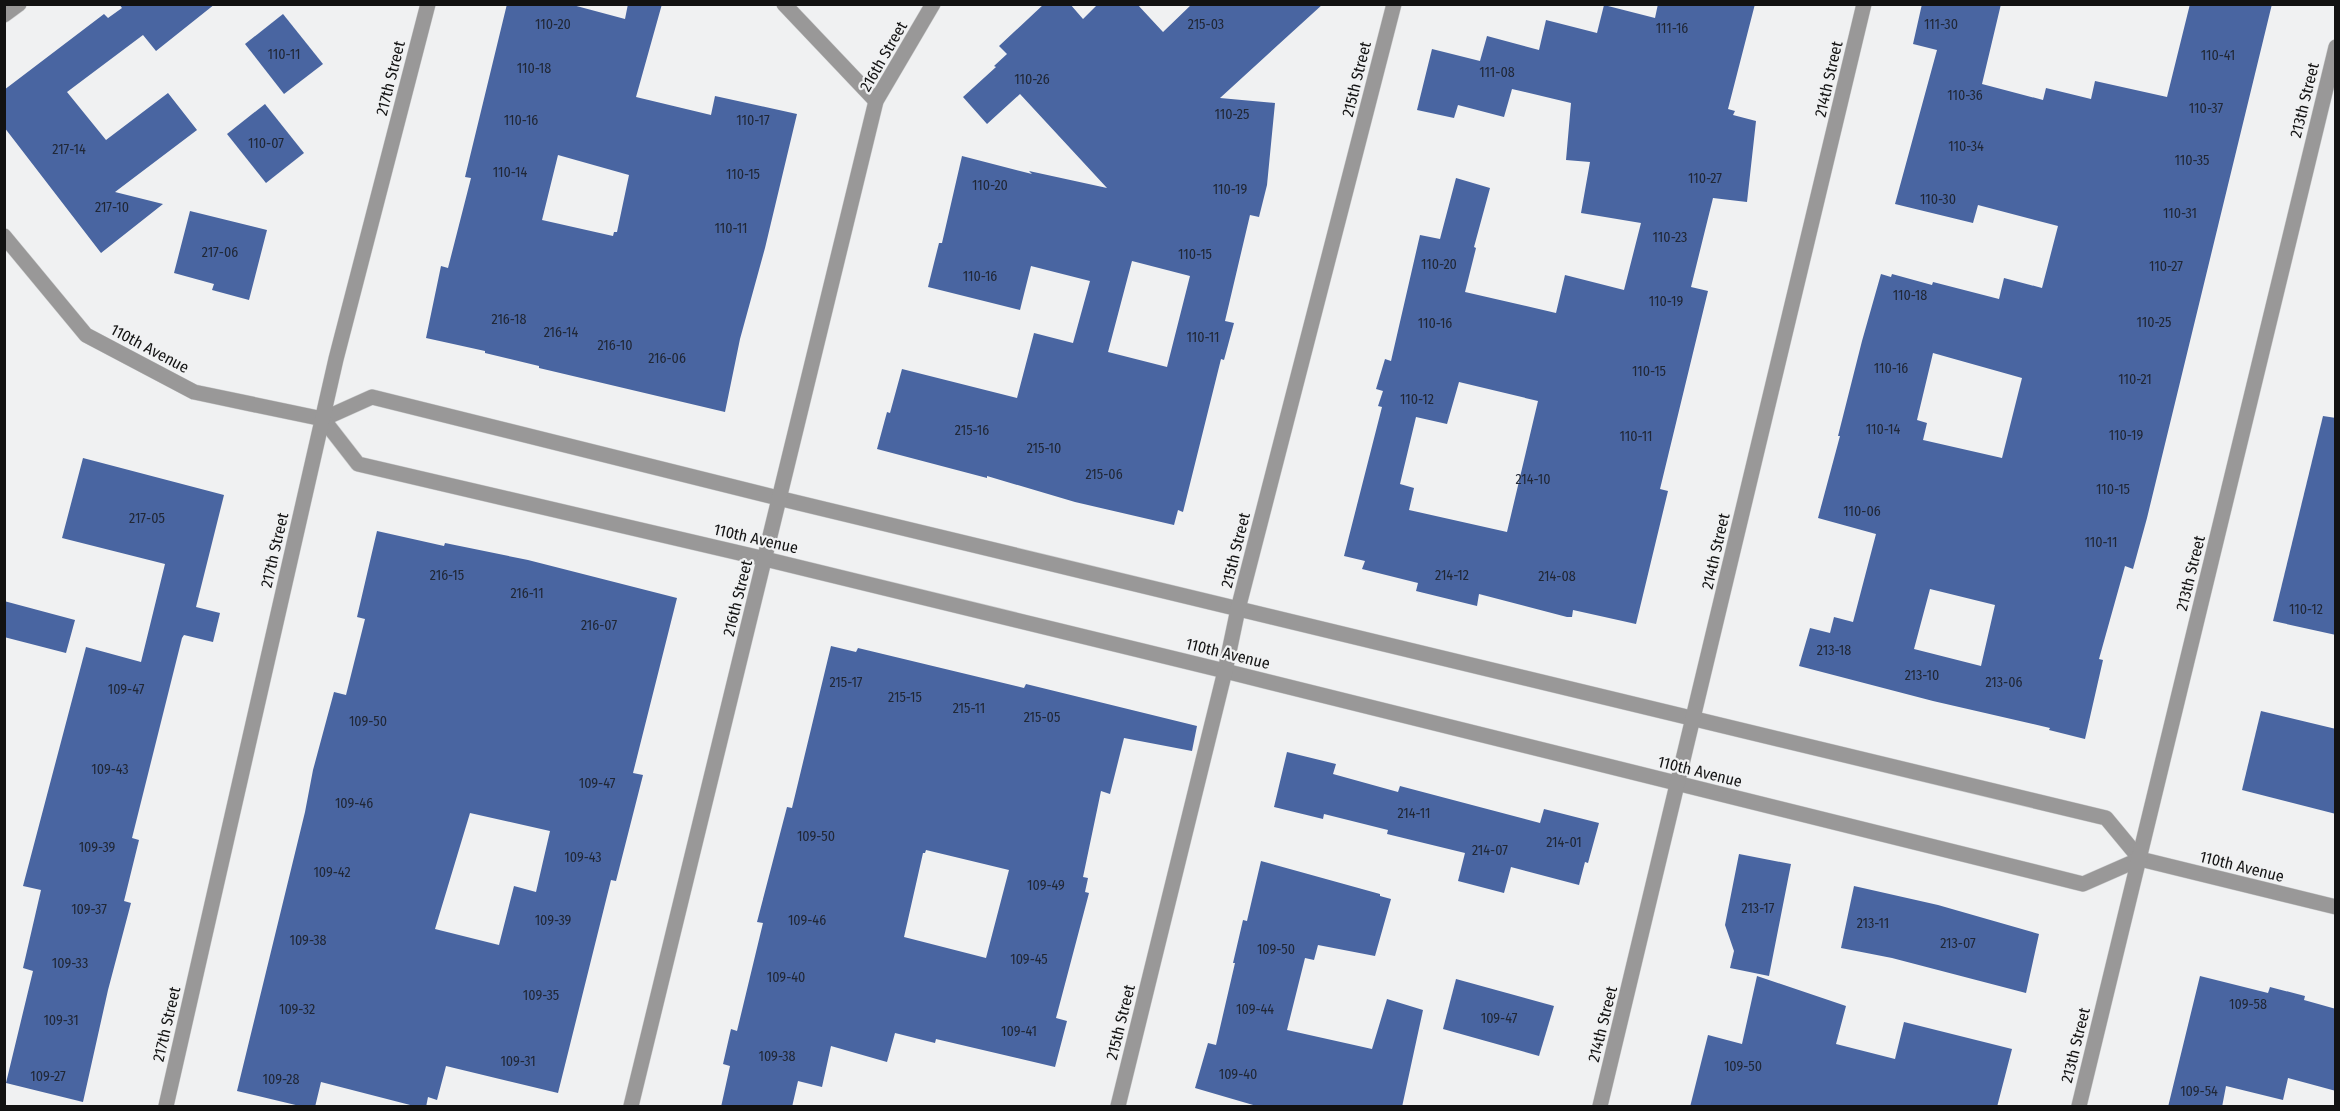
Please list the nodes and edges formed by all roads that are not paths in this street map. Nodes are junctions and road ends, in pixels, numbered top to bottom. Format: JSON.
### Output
{"nodes":[{"id":1,"x":18,"y":4,"type":"edge"},
{"id":2,"x":428,"y":4,"type":"edge"},
{"id":3,"x":784,"y":4,"type":"edge"},
{"id":4,"x":933,"y":4,"type":"edge"},
{"id":5,"x":1394,"y":4,"type":"edge"},
{"id":6,"x":1864,"y":4,"type":"edge"},
{"id":7,"x":4,"y":15,"type":"edge"},
{"id":8,"x":2336,"y":47,"type":"edge"},
{"id":9,"x":876,"y":100,"type":"junction"},
{"id":10,"x":4,"y":236,"type":"edge"},
{"id":11,"x":323,"y":419,"type":"junction"},
{"id":12,"x":778,"y":498,"type":"junction"},
{"id":13,"x":765,"y":559,"type":"junction"},
{"id":14,"x":1238,"y":609,"type":"junction"},
{"id":15,"x":1225,"y":670,"type":"junction"},
{"id":16,"x":1694,"y":719,"type":"junction"},
{"id":17,"x":1679,"y":784,"type":"junction"},
{"id":18,"x":2140,"y":859,"type":"junction"},
{"id":19,"x":2336,"y":907,"type":"edge"},
{"id":20,"x":166,"y":1107,"type":"edge"},
{"id":21,"x":631,"y":1107,"type":"edge"},
{"id":22,"x":1118,"y":1107,"type":"edge"},
{"id":23,"x":1600,"y":1107,"type":"edge"},
{"id":24,"x":2079,"y":1107,"type":"edge"}],
"edges":[{"from":1,"to":7,"type":"street"},
{"from":2,"to":11,"type":"street","name":"217th Street"},
{"from":3,"to":9,"type":"street"},
{"from":4,"to":9,"type":"street","name":"216th Street"},
{"from":5,"to":14,"type":"street","name":"215th Street"},
{"from":6,"to":16,"type":"street","name":"214th Street"},
{"from":8,"to":18,"type":"street","name":"213th Street"},
{"from":9,"to":12,"type":"street","name":"216th Street"},
{"from":10,"to":11,"type":"street","name":"110th Avenue"},
{"from":11,"to":12,"type":"street"},
{"from":11,"to":13,"type":"street","name":"110th Avenue"},
{"from":11,"to":20,"type":"street","name":"217th Street"},
{"from":12,"to":13,"type":"street","name":"216th Street"},
{"from":12,"to":14,"type":"street"},
{"from":13,"to":15,"type":"street","name":"110th Avenue"},
{"from":13,"to":21,"type":"street","name":"216th Street"},
{"from":14,"to":15,"type":"street","name":"215th Street"},
{"from":14,"to":16,"type":"street"},
{"from":15,"to":17,"type":"street","name":"110th Avenue"},
{"from":15,"to":22,"type":"street","name":"215th Street"},
{"from":16,"to":17,"type":"street","name":"214th Street"},
{"from":16,"to":18,"type":"street"},
{"from":17,"to":18,"type":"street","name":"110th Avenue"},
{"from":17,"to":23,"type":"street","name":"214th Street"},
{"from":18,"to":19,"type":"street","name":"110th Avenue"},
{"from":18,"to":24,"type":"street","name":"213th Street"}]}
